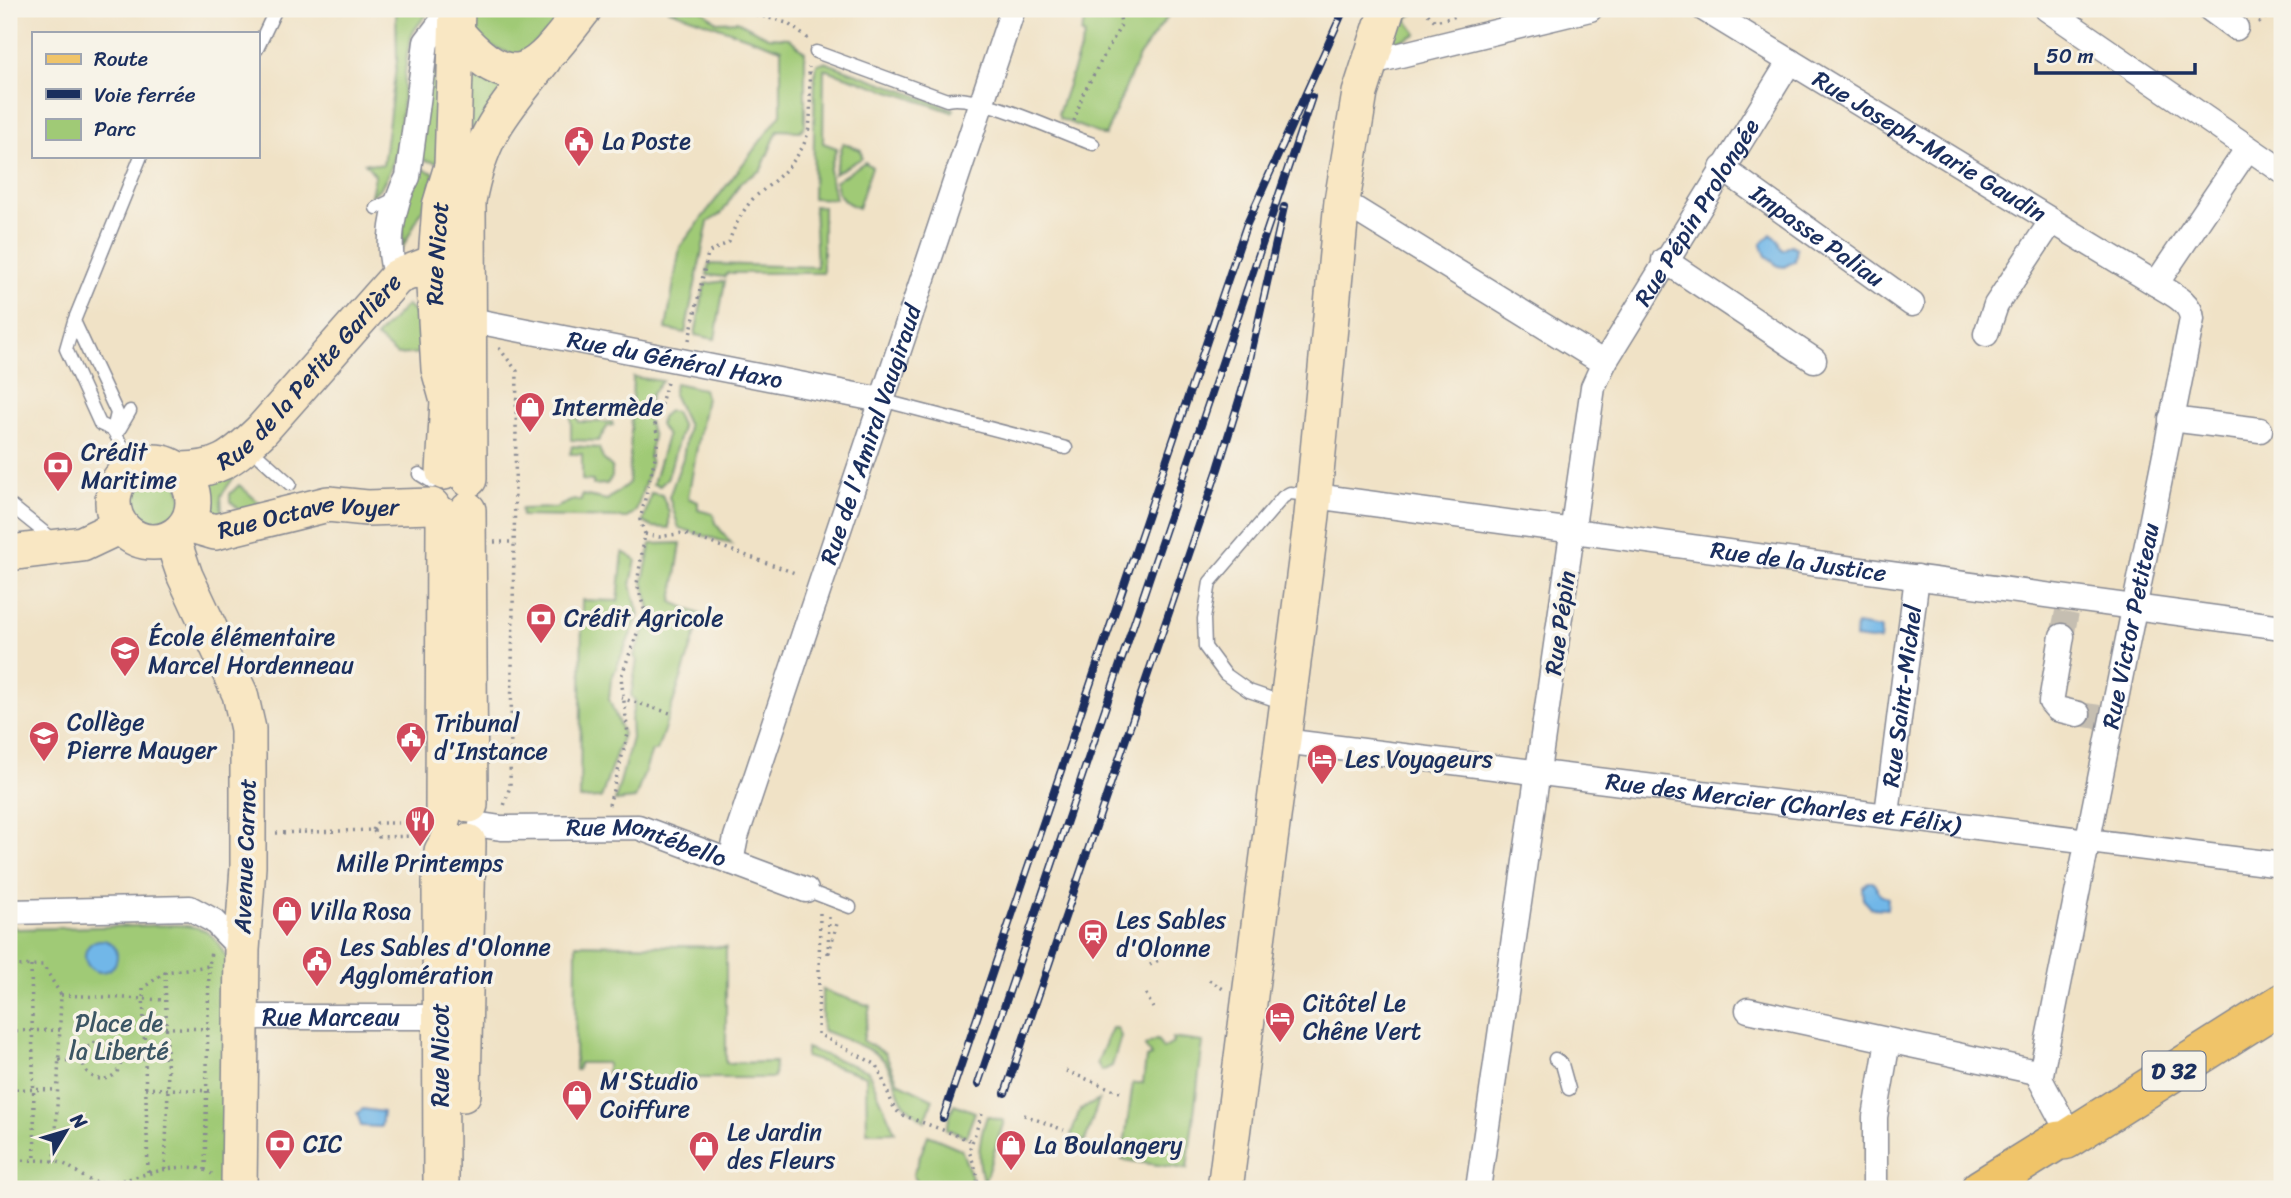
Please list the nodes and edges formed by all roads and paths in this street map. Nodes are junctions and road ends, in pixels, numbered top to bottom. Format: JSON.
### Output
{"nodes":[{"id":1,"x":276,"y":9,"type":"edge"},
{"id":2,"x":584,"y":9,"type":"edge"},
{"id":3,"x":736,"y":9,"type":"edge"},
{"id":4,"x":1013,"y":9,"type":"edge"},
{"id":5,"x":1119,"y":9,"type":"edge"},
{"id":6,"x":1387,"y":9,"type":"edge"},
{"id":7,"x":1423,"y":9,"type":"edge"},
{"id":8,"x":1477,"y":9,"type":"edge"},
{"id":9,"x":1590,"y":9,"type":"edge"},
{"id":10,"x":1704,"y":9,"type":"edge"},
{"id":11,"x":2047,"y":9,"type":"edge"},
{"id":12,"x":2210,"y":9,"type":"edge"},
{"id":13,"x":455,"y":17,"type":"edge"},
{"id":14,"x":2236,"y":28,"type":"dead end"},
{"id":15,"x":259,"y":45,"type":"edge"},
{"id":16,"x":816,"y":52,"type":"junction"},
{"id":17,"x":1369,"y":58,"type":"junction"},
{"id":18,"x":544,"y":60,"type":"junction"},
{"id":19,"x":1790,"y":61,"type":"junction"},
{"id":20,"x":982,"y":103,"type":"junction"},
{"id":21,"x":1069,"y":136,"type":"junction"},
{"id":22,"x":1093,"y":144,"type":"dead end"},
{"id":23,"x":2249,"y":148,"type":"junction"},
{"id":24,"x":138,"y":158,"type":"edge"},
{"id":25,"x":1722,"y":168,"type":"junction"},
{"id":26,"x":2282,"y":171,"type":"edge"},
{"id":27,"x":399,"y":197,"type":"junction"},
{"id":28,"x":1342,"y":201,"type":"junction"},
{"id":29,"x":376,"y":208,"type":"dead end"},
{"id":30,"x":2050,"y":222,"type":"junction"},
{"id":31,"x":1664,"y":260,"type":"junction"},
{"id":32,"x":436,"y":262,"type":"junction"},
{"id":33,"x":397,"y":277,"type":"junction"},
{"id":34,"x":2156,"y":284,"type":"junction"},
{"id":35,"x":1912,"y":304,"type":"dead end"},
{"id":36,"x":74,"y":321,"type":"junction"},
{"id":37,"x":481,"y":329,"type":"junction"},
{"id":38,"x":1986,"y":334,"type":"dead end"},
{"id":39,"x":687,"y":349,"type":"dead end"},
{"id":40,"x":1814,"y":360,"type":"dead end"},
{"id":41,"x":1604,"y":363,"type":"junction"},
{"id":42,"x":470,"y":365,"type":"junction"},
{"id":43,"x":668,"y":382,"type":"dead end"},
{"id":44,"x":881,"y":401,"type":"junction"},
{"id":45,"x":130,"y":411,"type":"dead end"},
{"id":46,"x":2171,"y":419,"type":"junction"},
{"id":47,"x":2260,"y":430,"type":"dead end"},
{"id":48,"x":114,"y":433,"type":"junction"},
{"id":49,"x":247,"y":444,"type":"junction"},
{"id":50,"x":1066,"y":448,"type":"dead end"},
{"id":51,"x":134,"y":467,"type":"junction"},
{"id":52,"x":177,"y":470,"type":"junction"},
{"id":53,"x":290,"y":484,"type":"dead end"},
{"id":54,"x":444,"y":491,"type":"junction"},
{"id":55,"x":1315,"y":496,"type":"junction"},
{"id":56,"x":9,"y":505,"type":"edge"},
{"id":57,"x":120,"y":526,"type":"junction"},
{"id":58,"x":1573,"y":529,"type":"junction"},
{"id":59,"x":181,"y":530,"type":"junction"},
{"id":60,"x":645,"y":534,"type":"junction"},
{"id":61,"x":63,"y":548,"type":"junction"},
{"id":62,"x":9,"y":553,"type":"edge"},
{"id":63,"x":795,"y":573,"type":"dead end"},
{"id":64,"x":1917,"y":577,"type":"junction"},
{"id":65,"x":2134,"y":607,"type":"junction"},
{"id":66,"x":2066,"y":615,"type":"junction"},
{"id":67,"x":2282,"y":627,"type":"edge"},
{"id":68,"x":621,"y":698,"type":"junction"},
{"id":69,"x":1288,"y":703,"type":"junction"},
{"id":70,"x":670,"y":713,"type":"dead end"},
{"id":71,"x":2096,"y":717,"type":"junction"},
{"id":72,"x":1283,"y":741,"type":"junction"},
{"id":73,"x":1539,"y":771,"type":"junction"},
{"id":74,"x":609,"y":800,"type":"dead end"},
{"id":75,"x":1887,"y":814,"type":"junction"},
{"id":76,"x":457,"y":825,"type":"junction"},
{"id":77,"x":373,"y":831,"type":"junction"},
{"id":78,"x":271,"y":833,"type":"dead end"},
{"id":79,"x":2087,"y":840,"type":"junction"},
{"id":80,"x":731,"y":862,"type":"junction"},
{"id":81,"x":2282,"y":865,"type":"edge"},
{"id":82,"x":813,"y":893,"type":"junction"},
{"id":83,"x":850,"y":908,"type":"dead end"},
{"id":84,"x":9,"y":912,"type":"edge"},
{"id":85,"x":820,"y":914,"type":"junction"},
{"id":86,"x":845,"y":922,"type":"dead end"},
{"id":87,"x":227,"y":946,"type":"junction"},
{"id":88,"x":9,"y":958,"type":"edge"},
{"id":89,"x":1162,"y":958,"type":"dead end"},
{"id":90,"x":1150,"y":965,"type":"dead end"},
{"id":91,"x":31,"y":966,"type":"junction"},
{"id":92,"x":209,"y":966,"type":"junction"},
{"id":93,"x":165,"y":972,"type":"junction"},
{"id":94,"x":1209,"y":980,"type":"dead end"},
{"id":95,"x":1230,"y":991,"type":"dead end"},
{"id":96,"x":1146,"y":994,"type":"dead end"},
{"id":97,"x":61,"y":995,"type":"junction"},
{"id":98,"x":166,"y":1000,"type":"junction"},
{"id":99,"x":144,"y":1001,"type":"junction"},
{"id":100,"x":1153,"y":1008,"type":"dead end"},
{"id":101,"x":1748,"y":1010,"type":"dead end"},
{"id":102,"x":2280,"y":1010,"type":"edge"},
{"id":103,"x":452,"y":1017,"type":"junction"},
{"id":104,"x":229,"y":1023,"type":"junction"},
{"id":105,"x":144,"y":1027,"type":"junction"},
{"id":106,"x":167,"y":1029,"type":"junction"},
{"id":107,"x":209,"y":1029,"type":"junction"},
{"id":108,"x":32,"y":1030,"type":"junction"},
{"id":109,"x":60,"y":1030,"type":"junction"},
{"id":110,"x":9,"y":1031,"type":"edge"},
{"id":111,"x":1888,"y":1041,"type":"junction"},
{"id":112,"x":167,"y":1057,"type":"junction"},
{"id":113,"x":143,"y":1059,"type":"junction"},
{"id":114,"x":1555,"y":1059,"type":"dead end"},
{"id":115,"x":59,"y":1060,"type":"junction"},
{"id":116,"x":121,"y":1060,"type":"junction"},
{"id":117,"x":83,"y":1062,"type":"junction"},
{"id":118,"x":1066,"y":1071,"type":"dead end"},
{"id":119,"x":2041,"y":1073,"type":"junction"},
{"id":120,"x":145,"y":1088,"type":"junction"},
{"id":121,"x":1569,"y":1088,"type":"dead end"},
{"id":122,"x":9,"y":1089,"type":"edge"},
{"id":123,"x":34,"y":1090,"type":"junction"},
{"id":124,"x":58,"y":1090,"type":"junction"},
{"id":125,"x":168,"y":1090,"type":"junction"},
{"id":126,"x":225,"y":1090,"type":"junction"},
{"id":127,"x":1122,"y":1093,"type":"dead end"},
{"id":128,"x":982,"y":1114,"type":"dead end"},
{"id":129,"x":1024,"y":1115,"type":"dead end"},
{"id":130,"x":1064,"y":1130,"type":"dead end"},
{"id":131,"x":2068,"y":1139,"type":"junction"},
{"id":132,"x":972,"y":1141,"type":"junction"},
{"id":133,"x":9,"y":1160,"type":"edge"},
{"id":134,"x":35,"y":1161,"type":"junction"},
{"id":135,"x":55,"y":1162,"type":"junction"},
{"id":136,"x":165,"y":1169,"type":"junction"},
{"id":137,"x":205,"y":1170,"type":"junction"},
{"id":138,"x":148,"y":1171,"type":"junction"},
{"id":139,"x":101,"y":1183,"type":"junction"},
{"id":140,"x":234,"y":1184,"type":"edge"},
{"id":141,"x":101,"y":1189,"type":"edge"},
{"id":142,"x":441,"y":1189,"type":"edge"},
{"id":143,"x":464,"y":1189,"type":"edge"},
{"id":144,"x":978,"y":1189,"type":"edge"},
{"id":145,"x":1225,"y":1189,"type":"edge"},
{"id":146,"x":1478,"y":1189,"type":"edge"},
{"id":147,"x":1875,"y":1189,"type":"edge"},
{"id":148,"x":1980,"y":1189,"type":"edge"},
{"id":149,"x":2009,"y":1189,"type":"edge"}],
"edges":[{"from":1,"to":15,"type":"lane"},
{"from":2,"to":18,"type":"street","name":"Rue Nicot"},
{"from":3,"to":16,"type":"path"},
{"from":4,"to":20,"type":"street","name":"Rue de l'Amiral Vaugiraud"},
{"from":5,"to":21,"type":"path"},
{"from":6,"to":17,"type":"street"},
{"from":7,"to":8,"type":"path"},
{"from":9,"to":17,"type":"street"},
{"from":10,"to":19,"type":"street","name":"Rue Joseph-Marie Gaudin"},
{"from":11,"to":23,"type":"street"},
{"from":12,"to":14,"type":"street"},
{"from":13,"to":18,"type":"street"},
{"from":13,"to":27,"type":"street"},
{"from":13,"to":32,"type":"street","name":"Rue Nicot"},
{"from":16,"to":20,"type":"lane"},
{"from":16,"to":39,"type":"path"},
{"from":17,"to":28,"type":"street"},
{"from":18,"to":37,"type":"street","name":"Rue Nicot"},
{"from":19,"to":25,"type":"street","name":"Rue Pépin Prolongée"},
{"from":19,"to":30,"type":"street","name":"Rue Joseph-Marie Gaudin"},
{"from":20,"to":21,"type":"lane"},
{"from":20,"to":44,"type":"street","name":"Rue de l'Amiral Vaugiraud"},
{"from":21,"to":22,"type":"lane"},
{"from":23,"to":26,"type":"street"},
{"from":23,"to":34,"type":"street"},
{"from":24,"to":36,"type":"lane"},
{"from":25,"to":31,"type":"street","name":"Rue Pépin Prolongée"},
{"from":25,"to":35,"type":"street","name":"Impasse Paliau"},
{"from":27,"to":29,"type":"lane"},
{"from":27,"to":33,"type":"street"},
{"from":28,"to":41,"type":"street"},
{"from":28,"to":55,"type":"street"},
{"from":30,"to":34,"type":"street","name":"Rue Joseph-Marie Gaudin"},
{"from":30,"to":38,"type":"street"},
{"from":31,"to":40,"type":"street"},
{"from":31,"to":41,"type":"street","name":"Rue Pépin Prolongée"},
{"from":32,"to":33,"type":"street","name":"Rue de la Petite Garlière"},
{"from":32,"to":42,"type":"street"},
{"from":32,"to":54,"type":"street","name":"Rue Nicot"},
{"from":33,"to":49,"type":"street","name":"Rue de la Petite Garlière"},
{"from":34,"to":46,"type":"street","name":"Rue Victor Petiteau"},
{"from":36,"to":48,"type":"lane"},
{"from":36,"to":48,"type":"lane"},
{"from":37,"to":42,"type":"street","name":"Rue Nicot"},
{"from":37,"to":44,"type":"street","name":"Rue du Général Haxo"},
{"from":37,"to":76,"type":"path"},
{"from":41,"to":58,"type":"street","name":"Rue Pépin"},
{"from":42,"to":54,"type":"street","name":"Rue Nicot"},
{"from":43,"to":60,"type":"path"},
{"from":44,"to":50,"type":"lane"},
{"from":44,"to":80,"type":"street","name":"Rue de l'Amiral Vaugiraud"},
{"from":45,"to":48,"type":"lane"},
{"from":46,"to":47,"type":"street"},
{"from":46,"to":65,"type":"street","name":"Rue Victor Petiteau"},
{"from":48,"to":51,"type":"lane"},
{"from":49,"to":52,"type":"street","name":"Rue de la Petite Garlière"},
{"from":49,"to":53,"type":"lane"},
{"from":51,"to":52,"type":"street"},
{"from":51,"to":57,"type":"street"},
{"from":52,"to":59,"type":"street"},
{"from":54,"to":59,"type":"street","name":"Rue Octave Voyer"},
{"from":54,"to":76,"type":"street","name":"Rue Nicot"},
{"from":55,"to":58,"type":"street","name":"Rue de la Justice"},
{"from":55,"to":69,"type":"street"},
{"from":55,"to":69,"type":"lane"},
{"from":56,"to":61,"type":"lane"},
{"from":57,"to":59,"type":"street"},
{"from":57,"to":61,"type":"street"},
{"from":58,"to":64,"type":"street","name":"Rue de la Justice"},
{"from":58,"to":73,"type":"street","name":"Rue Pépin"},
{"from":59,"to":87,"type":"street","name":"Avenue Carnot"},
{"from":60,"to":63,"type":"path"},
{"from":60,"to":68,"type":"path"},
{"from":61,"to":62,"type":"street"},
{"from":64,"to":66,"type":"street","name":"Rue de la Justice"},
{"from":64,"to":75,"type":"street","name":"Rue Saint-Michel"},
{"from":65,"to":66,"type":"street","name":"Rue de la Justice"},
{"from":65,"to":67,"type":"street","name":"Rue de la Justice"},
{"from":65,"to":71,"type":"street","name":"Rue Victor Petiteau"},
{"from":66,"to":71,"type":"street"},
{"from":68,"to":70,"type":"path"},
{"from":68,"to":74,"type":"path"},
{"from":69,"to":72,"type":"street"},
{"from":71,"to":79,"type":"street","name":"Rue Victor Petiteau"},
{"from":72,"to":73,"type":"street","name":"Rue des Mercier (Charles et Félix)"},
{"from":72,"to":145,"type":"street"},
{"from":73,"to":75,"type":"street","name":"Rue des Mercier (Charles et Félix)"},
{"from":73,"to":146,"type":"street","name":"Rue Pépin"},
{"from":75,"to":79,"type":"street","name":"Rue des Mercier (Charles et Félix)"},
{"from":76,"to":77,"type":"path"},
{"from":76,"to":77,"type":"path"},
{"from":76,"to":80,"type":"street","name":"Rue Montébello"},
{"from":76,"to":103,"type":"street","name":"Rue Nicot"},
{"from":77,"to":78,"type":"path"},
{"from":79,"to":81,"type":"street","name":"Rue des Mercier (Charles et Félix)"},
{"from":79,"to":119,"type":"street","name":"Rue Victor Petiteau"},
{"from":80,"to":82,"type":"street","name":"Rue Montébello"},
{"from":82,"to":83,"type":"lane"},
{"from":82,"to":85,"type":"path"},
{"from":84,"to":87,"type":"street"},
{"from":85,"to":86,"type":"path"},
{"from":85,"to":132,"type":"path"},
{"from":87,"to":92,"type":"path"},
{"from":87,"to":104,"type":"street","name":"Avenue Carnot"},
{"from":88,"to":91,"type":"path"},
{"from":89,"to":90,"type":"path"},
{"from":91,"to":97,"type":"path"},
{"from":91,"to":108,"type":"path"},
{"from":92,"to":93,"type":"path"},
{"from":92,"to":107,"type":"path"},
{"from":93,"to":98,"type":"path"},
{"from":93,"to":99,"type":"path"},
{"from":94,"to":95,"type":"path"},
{"from":96,"to":100,"type":"path"},
{"from":97,"to":99,"type":"path"},
{"from":97,"to":109,"type":"path"},
{"from":98,"to":99,"type":"path"},
{"from":98,"to":106,"type":"path"},
{"from":99,"to":105,"type":"path"},
{"from":101,"to":111,"type":"street"},
{"from":102,"to":131,"type":"main road","number":"D 32"},
{"from":103,"to":104,"type":"street","name":"Rue Marceau"},
{"from":103,"to":142,"type":"street","name":"Rue Nicot"},
{"from":103,"to":143,"type":"street","name":"Rue Nicot"},
{"from":104,"to":107,"type":"path"},
{"from":104,"to":126,"type":"street","name":"Avenue Carnot"},
{"from":105,"to":106,"type":"path"},
{"from":105,"to":113,"type":"path"},
{"from":106,"to":107,"type":"path"},
{"from":106,"to":112,"type":"path"},
{"from":107,"to":126,"type":"path"},
{"from":108,"to":109,"type":"path"},
{"from":108,"to":110,"type":"path"},
{"from":108,"to":123,"type":"path"},
{"from":109,"to":115,"type":"path"},
{"from":111,"to":119,"type":"street"},
{"from":111,"to":147,"type":"street"},
{"from":112,"to":113,"type":"path"},
{"from":112,"to":125,"type":"path"},
{"from":113,"to":116,"type":"path"},
{"from":113,"to":120,"type":"path"},
{"from":114,"to":121,"type":"lane"},
{"from":115,"to":117,"type":"path"},
{"from":115,"to":124,"type":"path"},
{"from":116,"to":117,"type":"path"},
{"from":116,"to":117,"type":"path"},
{"from":118,"to":127,"type":"path"},
{"from":119,"to":131,"type":"street"},
{"from":120,"to":125,"type":"path"},
{"from":120,"to":138,"type":"path"},
{"from":122,"to":123,"type":"path"},
{"from":123,"to":124,"type":"path"},
{"from":123,"to":134,"type":"path"},
{"from":124,"to":135,"type":"path"},
{"from":125,"to":126,"type":"path"},
{"from":125,"to":136,"type":"path"},
{"from":126,"to":137,"type":"path"},
{"from":126,"to":140,"type":"street","name":"Avenue Carnot"},
{"from":128,"to":132,"type":"path"},
{"from":129,"to":130,"type":"path"},
{"from":131,"to":148,"type":"main road"},
{"from":131,"to":149,"type":"main road","number":"D 32"},
{"from":132,"to":144,"type":"path"},
{"from":133,"to":134,"type":"path"},
{"from":134,"to":135,"type":"path"},
{"from":135,"to":139,"type":"path"},
{"from":136,"to":137,"type":"path"},
{"from":136,"to":138,"type":"path"},
{"from":137,"to":140,"type":"path"},
{"from":138,"to":139,"type":"path"},
{"from":139,"to":141,"type":"path"}]}
